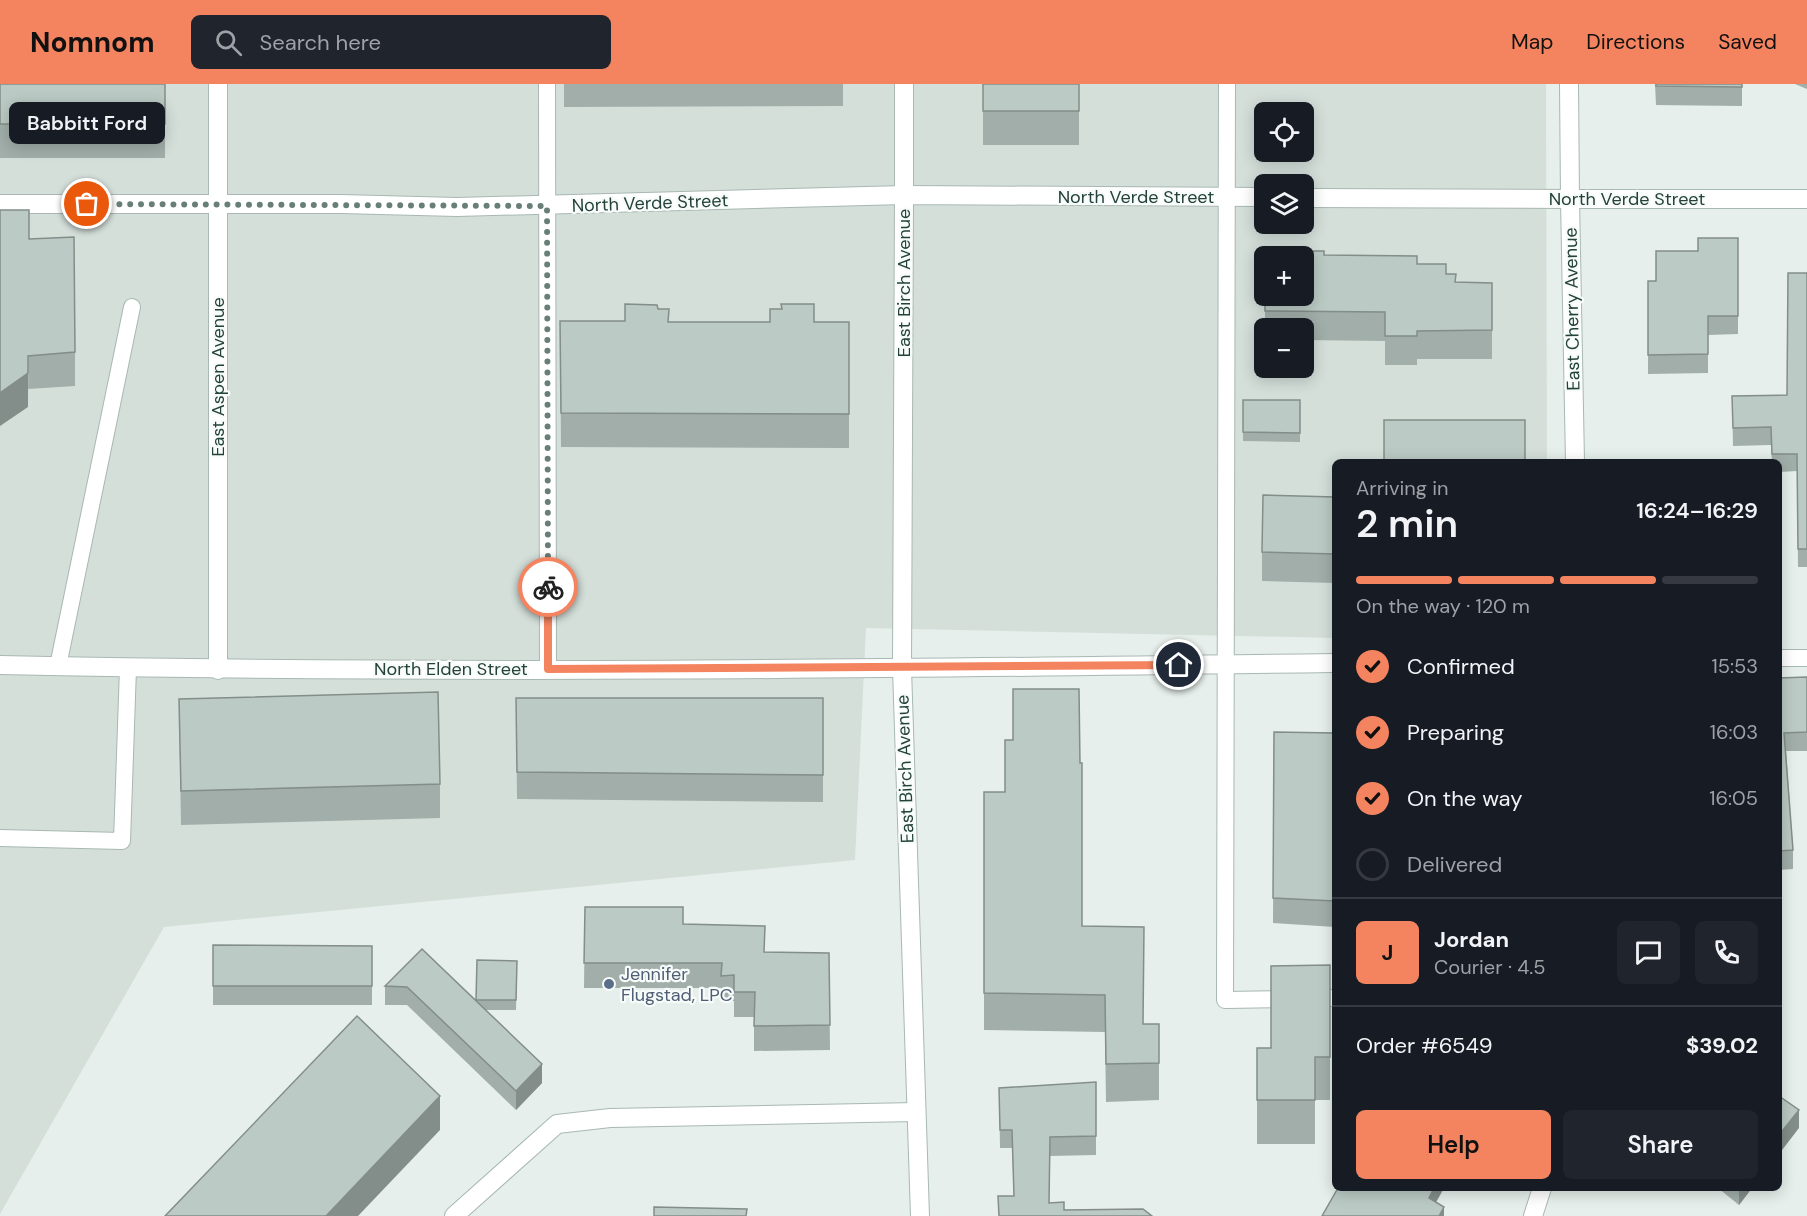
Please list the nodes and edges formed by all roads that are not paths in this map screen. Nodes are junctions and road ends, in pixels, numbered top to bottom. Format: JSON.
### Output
{"nodes":[{"id":1,"x":218,"y":84,"type":"edge"},
{"id":2,"x":547,"y":84,"type":"edge"},
{"id":3,"x":904,"y":84,"type":"edge"},
{"id":4,"x":1227,"y":84,"type":"edge"},
{"id":5,"x":1569,"y":84,"type":"edge"},
{"id":6,"x":904,"y":195,"type":"junction"},
{"id":7,"x":1227,"y":197,"type":"junction"},
{"id":8,"x":1254,"y":197,"type":"edge"},
{"id":9,"x":1314,"y":198,"type":"edge"},
{"id":10,"x":1570,"y":199,"type":"junction"},
{"id":11,"x":1807,"y":199,"type":"edge"},
{"id":12,"x":0,"y":204,"type":"edge"},
{"id":13,"x":218,"y":205,"type":"junction"},
{"id":14,"x":547,"y":206,"type":"junction"},
{"id":15,"x":132,"y":307,"type":"dead end"},
{"id":16,"x":1575,"y":459,"type":"edge"},
{"id":17,"x":1782,"y":658,"type":"edge"},
{"id":18,"x":1807,"y":658,"type":"edge"},
{"id":19,"x":1332,"y":663,"type":"edge"},
{"id":20,"x":1225,"y":664,"type":"junction"},
{"id":21,"x":0,"y":665,"type":"edge"},
{"id":22,"x":58,"y":666,"type":"junction"},
{"id":23,"x":128,"y":668,"type":"junction"},
{"id":24,"x":548,"y":669,"type":"junction"},
{"id":25,"x":902,"y":669,"type":"junction"},
{"id":26,"x":218,"y":670,"type":"junction"},
{"id":27,"x":0,"y":838,"type":"edge"},
{"id":28,"x":1332,"y":998,"type":"edge"},
{"id":29,"x":916,"y":1112,"type":"junction"},
{"id":30,"x":1541,"y":1191,"type":"edge"},
{"id":31,"x":454,"y":1216,"type":"edge"},
{"id":32,"x":920,"y":1216,"type":"edge"},
{"id":33,"x":1533,"y":1216,"type":"edge"}],
"edges":[{"from":1,"to":13,"type":"street","name":"East Aspen Avenue"},
{"from":2,"to":14,"type":"lane"},
{"from":3,"to":6,"type":"street","name":"East Birch Avenue"},
{"from":4,"to":7,"type":"lane"},
{"from":5,"to":10,"type":"street","name":"East Cherry Avenue"},
{"from":6,"to":7,"type":"street","name":"North Verde Street"},
{"from":6,"to":14,"type":"street","name":"North Verde Street"},
{"from":6,"to":25,"type":"street","name":"East Birch Avenue"},
{"from":7,"to":8,"type":"street","name":"North Verde Street"},
{"from":7,"to":20,"type":"lane"},
{"from":9,"to":10,"type":"street","name":"North Verde Street"},
{"from":10,"to":11,"type":"street","name":"North Verde Street"},
{"from":10,"to":16,"type":"street","name":"East Cherry Avenue"},
{"from":12,"to":13,"type":"street","name":"North Verde Street"},
{"from":13,"to":14,"type":"street","name":"North Verde Street"},
{"from":13,"to":26,"type":"street","name":"East Aspen Avenue"},
{"from":14,"to":24,"type":"lane"},
{"from":15,"to":22,"type":"lane"},
{"from":17,"to":18,"type":"lane"},
{"from":19,"to":20,"type":"street","name":"North Elden Street"},
{"from":20,"to":25,"type":"street","name":"North Elden Street"},
{"from":20,"to":28,"type":"lane"},
{"from":21,"to":22,"type":"street","name":"North Elden Street"},
{"from":22,"to":23,"type":"street","name":"North Elden Street"},
{"from":23,"to":26,"type":"street","name":"North Elden Street"},
{"from":23,"to":27,"type":"lane"},
{"from":24,"to":25,"type":"street","name":"North Elden Street"},
{"from":24,"to":26,"type":"street","name":"North Elden Street"},
{"from":25,"to":29,"type":"street","name":"East Birch Avenue"},
{"from":29,"to":31,"type":"street"},
{"from":29,"to":32,"type":"street","name":"East Birch Avenue"},
{"from":30,"to":33,"type":"street"}]}
